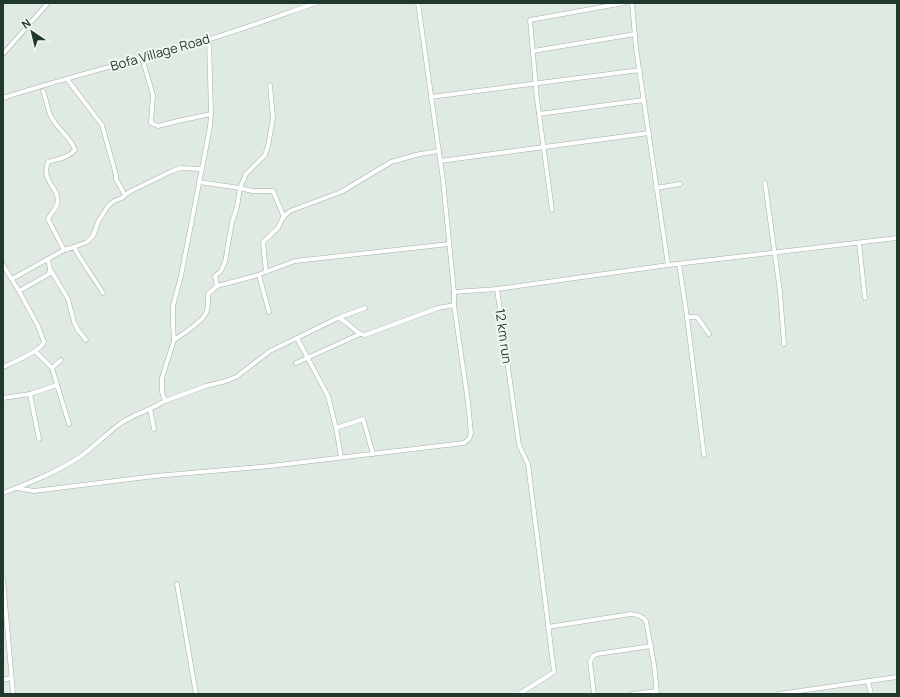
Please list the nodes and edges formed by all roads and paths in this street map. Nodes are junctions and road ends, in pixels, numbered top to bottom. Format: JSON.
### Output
{"nodes":[{"id":1,"x":48,"y":3,"type":"edge"},
{"id":2,"x":316,"y":3,"type":"edge"},
{"id":3,"x":418,"y":3,"type":"edge"},
{"id":4,"x":624,"y":3,"type":"edge"},
{"id":5,"x":632,"y":3,"type":"edge"},
{"id":6,"x":635,"y":34,"type":"junction"},
{"id":7,"x":209,"y":39,"type":"junction"},
{"id":8,"x":533,"y":51,"type":"junction"},
{"id":9,"x":3,"y":54,"type":"edge"},
{"id":10,"x":142,"y":58,"type":"junction"},
{"id":11,"x":640,"y":70,"type":"junction"},
{"id":12,"x":67,"y":79,"type":"junction"},
{"id":13,"x":536,"y":83,"type":"junction"},
{"id":14,"x":270,"y":85,"type":"dead end"},
{"id":15,"x":43,"y":91,"type":"dead end"},
{"id":16,"x":431,"y":97,"type":"junction"},
{"id":17,"x":3,"y":98,"type":"edge"},
{"id":18,"x":644,"y":100,"type":"junction"},
{"id":19,"x":211,"y":114,"type":"junction"},
{"id":20,"x":539,"y":114,"type":"junction"},
{"id":21,"x":649,"y":133,"type":"junction"},
{"id":22,"x":544,"y":148,"type":"junction"},
{"id":23,"x":438,"y":151,"type":"junction"},
{"id":24,"x":440,"y":161,"type":"junction"},
{"id":25,"x":201,"y":169,"type":"junction"},
{"id":26,"x":199,"y":182,"type":"junction"},
{"id":27,"x":765,"y":183,"type":"dead end"},
{"id":28,"x":680,"y":184,"type":"dead end"},
{"id":29,"x":240,"y":188,"type":"junction"},
{"id":30,"x":656,"y":188,"type":"junction"},
{"id":31,"x":125,"y":195,"type":"junction"},
{"id":32,"x":552,"y":210,"type":"dead end"},
{"id":33,"x":284,"y":217,"type":"junction"},
{"id":34,"x":897,"y":238,"type":"edge"},
{"id":35,"x":859,"y":243,"type":"junction"},
{"id":36,"x":449,"y":244,"type":"junction"},
{"id":37,"x":74,"y":247,"type":"junction"},
{"id":38,"x":64,"y":250,"type":"junction"},
{"id":39,"x":775,"y":253,"type":"junction"},
{"id":40,"x":48,"y":259,"type":"junction"},
{"id":41,"x":3,"y":264,"type":"edge"},
{"id":42,"x":679,"y":264,"type":"junction"},
{"id":43,"x":668,"y":266,"type":"junction"},
{"id":44,"x":50,"y":269,"type":"junction"},
{"id":45,"x":266,"y":272,"type":"junction"},
{"id":46,"x":260,"y":275,"type":"junction"},
{"id":47,"x":12,"y":280,"type":"junction"},
{"id":48,"x":217,"y":286,"type":"junction"},
{"id":49,"x":497,"y":289,"type":"junction"},
{"id":50,"x":19,"y":291,"type":"junction"},
{"id":51,"x":454,"y":292,"type":"junction"},
{"id":52,"x":103,"y":293,"type":"dead end"},
{"id":53,"x":865,"y":298,"type":"dead end"},
{"id":54,"x":454,"y":305,"type":"junction"},
{"id":55,"x":365,"y":308,"type":"dead end"},
{"id":56,"x":268,"y":312,"type":"dead end"},
{"id":57,"x":687,"y":317,"type":"junction"},
{"id":58,"x":338,"y":318,"type":"junction"},
{"id":59,"x":360,"y":334,"type":"junction"},
{"id":60,"x":709,"y":334,"type":"dead end"},
{"id":61,"x":297,"y":338,"type":"junction"},
{"id":62,"x":86,"y":340,"type":"dead end"},
{"id":63,"x":174,"y":340,"type":"junction"},
{"id":64,"x":784,"y":344,"type":"dead end"},
{"id":65,"x":35,"y":351,"type":"junction"},
{"id":66,"x":308,"y":357,"type":"junction"},
{"id":67,"x":61,"y":360,"type":"dead end"},
{"id":68,"x":296,"y":362,"type":"dead end"},
{"id":69,"x":3,"y":367,"type":"edge"},
{"id":70,"x":52,"y":368,"type":"junction"},
{"id":71,"x":57,"y":385,"type":"junction"},
{"id":72,"x":30,"y":394,"type":"junction"},
{"id":73,"x":3,"y":398,"type":"edge"},
{"id":74,"x":165,"y":401,"type":"junction"},
{"id":75,"x":150,"y":409,"type":"junction"},
{"id":76,"x":69,"y":424,"type":"dead end"},
{"id":77,"x":336,"y":428,"type":"junction"},
{"id":78,"x":154,"y":429,"type":"dead end"},
{"id":79,"x":39,"y":439,"type":"dead end"},
{"id":80,"x":373,"y":454,"type":"junction"},
{"id":81,"x":704,"y":455,"type":"dead end"},
{"id":82,"x":341,"y":457,"type":"junction"},
{"id":83,"x":17,"y":488,"type":"junction"},
{"id":84,"x":3,"y":493,"type":"edge"},
{"id":85,"x":3,"y":579,"type":"edge"},
{"id":86,"x":177,"y":584,"type":"dead end"},
{"id":87,"x":548,"y":627,"type":"junction"},
{"id":88,"x":651,"y":646,"type":"junction"},
{"id":89,"x":897,"y":677,"type":"edge"},
{"id":90,"x":11,"y":678,"type":"junction"},
{"id":91,"x":3,"y":680,"type":"edge"},
{"id":92,"x":868,"y":682,"type":"junction"},
{"id":93,"x":657,"y":692,"type":"edge"},
{"id":94,"x":13,"y":694,"type":"edge"},
{"id":95,"x":196,"y":694,"type":"edge"},
{"id":96,"x":519,"y":694,"type":"edge"},
{"id":97,"x":594,"y":694,"type":"edge"},
{"id":98,"x":632,"y":694,"type":"edge"},
{"id":99,"x":780,"y":694,"type":"edge"},
{"id":100,"x":871,"y":694,"type":"edge"}],
"edges":[{"from":1,"to":9,"type":"street"},
{"from":2,"to":7,"type":"street","name":"Bofa Village Road"},
{"from":3,"to":16,"type":"street"},
{"from":4,"to":8,"type":"street"},
{"from":5,"to":6,"type":"street"},
{"from":6,"to":8,"type":"street"},
{"from":6,"to":11,"type":"street"},
{"from":7,"to":10,"type":"street","name":"Bofa Village Road"},
{"from":7,"to":19,"type":"street"},
{"from":8,"to":13,"type":"street"},
{"from":10,"to":12,"type":"street","name":"Bofa Village Road"},
{"from":10,"to":19,"type":"street"},
{"from":11,"to":13,"type":"street"},
{"from":11,"to":18,"type":"street"},
{"from":12,"to":17,"type":"street","name":"Bofa Village Road"},
{"from":12,"to":31,"type":"street"},
{"from":13,"to":16,"type":"street"},
{"from":13,"to":20,"type":"street"},
{"from":14,"to":29,"type":"street"},
{"from":15,"to":38,"type":"street"},
{"from":16,"to":23,"type":"street"},
{"from":18,"to":20,"type":"street"},
{"from":18,"to":21,"type":"street"},
{"from":19,"to":25,"type":"street"},
{"from":20,"to":22,"type":"street"},
{"from":21,"to":22,"type":"street"},
{"from":21,"to":30,"type":"street"},
{"from":22,"to":24,"type":"street"},
{"from":22,"to":32,"type":"street"},
{"from":23,"to":24,"type":"street"},
{"from":23,"to":33,"type":"street"},
{"from":24,"to":36,"type":"street"},
{"from":25,"to":26,"type":"street"},
{"from":25,"to":31,"type":"street"},
{"from":26,"to":29,"type":"street"},
{"from":26,"to":63,"type":"street"},
{"from":27,"to":39,"type":"street"},
{"from":28,"to":30,"type":"street"},
{"from":29,"to":33,"type":"street"},
{"from":29,"to":48,"type":"street"},
{"from":30,"to":43,"type":"street"},
{"from":31,"to":37,"type":"street"},
{"from":33,"to":45,"type":"street"},
{"from":34,"to":35,"type":"street"},
{"from":35,"to":39,"type":"street"},
{"from":35,"to":53,"type":"street"},
{"from":36,"to":45,"type":"street"},
{"from":36,"to":51,"type":"street"},
{"from":37,"to":38,"type":"street"},
{"from":37,"to":52,"type":"street"},
{"from":38,"to":40,"type":"street"},
{"from":39,"to":42,"type":"street"},
{"from":39,"to":64,"type":"street"},
{"from":40,"to":44,"type":"street"},
{"from":40,"to":47,"type":"street"},
{"from":41,"to":47,"type":"street"},
{"from":42,"to":43,"type":"street"},
{"from":42,"to":57,"type":"street"},
{"from":43,"to":49,"type":"street"},
{"from":44,"to":50,"type":"street"},
{"from":44,"to":62,"type":"street"},
{"from":45,"to":46,"type":"street"},
{"from":46,"to":48,"type":"street"},
{"from":46,"to":56,"type":"street"},
{"from":47,"to":50,"type":"street"},
{"from":48,"to":63,"type":"street"},
{"from":49,"to":51,"type":"street"},
{"from":49,"to":87,"type":"street","name":"12 km run"},
{"from":50,"to":65,"type":"street"},
{"from":51,"to":54,"type":"street"},
{"from":54,"to":59,"type":"street"},
{"from":54,"to":80,"type":"street"},
{"from":55,"to":58,"type":"street"},
{"from":57,"to":60,"type":"street"},
{"from":57,"to":81,"type":"street"},
{"from":58,"to":59,"type":"street"},
{"from":58,"to":61,"type":"street"},
{"from":59,"to":66,"type":"street"},
{"from":61,"to":66,"type":"street"},
{"from":61,"to":74,"type":"street"},
{"from":63,"to":74,"type":"street"},
{"from":65,"to":69,"type":"street"},
{"from":65,"to":70,"type":"street"},
{"from":66,"to":68,"type":"street"},
{"from":66,"to":77,"type":"street"},
{"from":67,"to":70,"type":"street"},
{"from":70,"to":71,"type":"street"},
{"from":71,"to":72,"type":"street"},
{"from":71,"to":76,"type":"street"},
{"from":72,"to":73,"type":"street"},
{"from":72,"to":79,"type":"street"},
{"from":74,"to":75,"type":"street"},
{"from":75,"to":78,"type":"street"},
{"from":75,"to":83,"type":"street"},
{"from":77,"to":80,"type":"street"},
{"from":77,"to":82,"type":"street"},
{"from":80,"to":82,"type":"street"},
{"from":82,"to":83,"type":"street"},
{"from":83,"to":84,"type":"street"},
{"from":85,"to":90,"type":"street"},
{"from":86,"to":95,"type":"street"},
{"from":87,"to":88,"type":"street"},
{"from":87,"to":96,"type":"street","name":"12 km run"},
{"from":88,"to":93,"type":"street"},
{"from":88,"to":97,"type":"street"},
{"from":89,"to":92,"type":"street"},
{"from":90,"to":91,"type":"street"},
{"from":90,"to":94,"type":"street"},
{"from":92,"to":99,"type":"street"},
{"from":92,"to":100,"type":"street"},
{"from":93,"to":98,"type":"street"}]}
